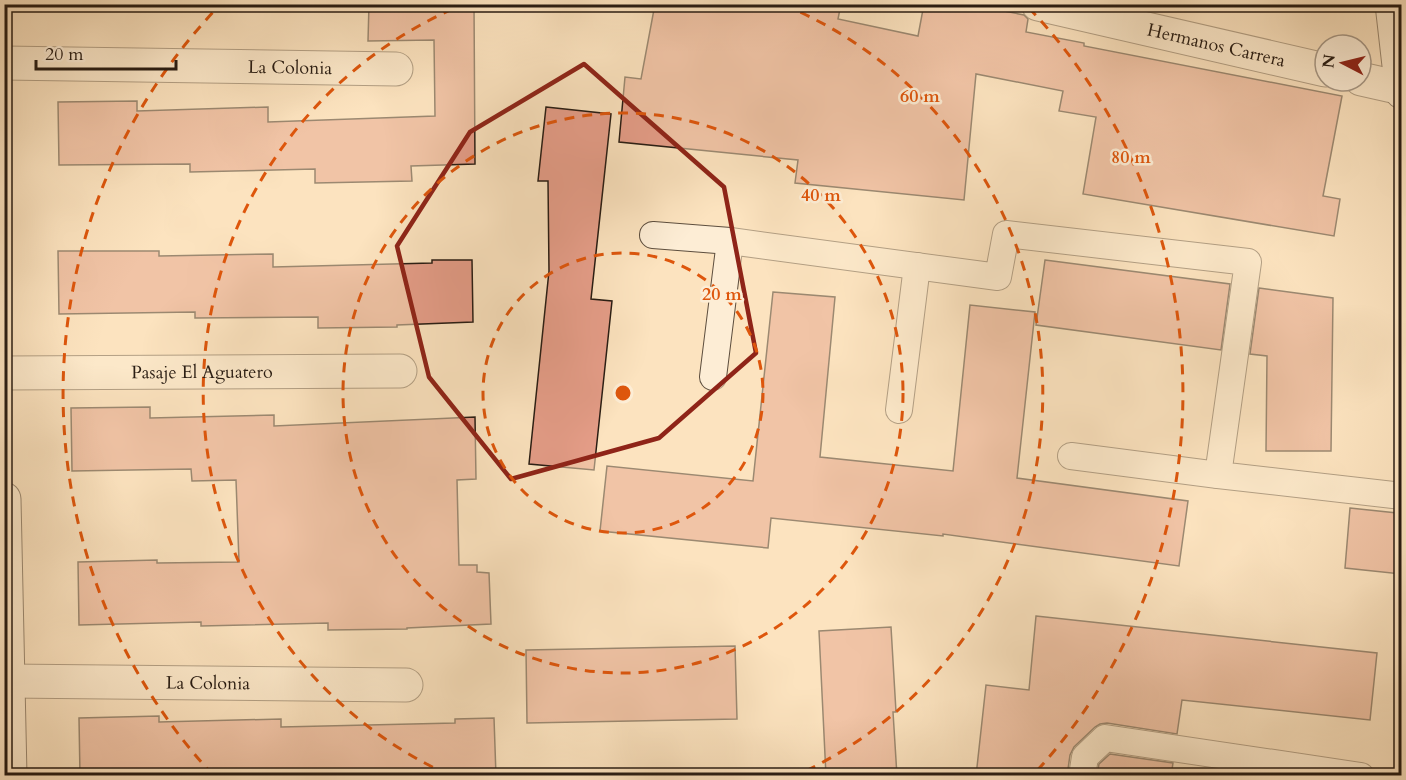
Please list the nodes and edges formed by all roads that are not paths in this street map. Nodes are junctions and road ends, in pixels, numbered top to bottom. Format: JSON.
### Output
{"nodes":[{"id":1,"x":1038,"y":4,"type":"edge"},
{"id":2,"x":1392,"y":4,"type":"edge"},
{"id":3,"x":4,"y":63,"type":"edge"},
{"id":4,"x":1313,"y":67,"type":"edge"},
{"id":5,"x":396,"y":69,"type":"dead end"},
{"id":6,"x":1373,"y":82,"type":"edge"},
{"id":7,"x":1401,"y":90,"type":"edge"},
{"id":8,"x":653,"y":235,"type":"dead end"},
{"id":9,"x":730,"y":241,"type":"junction"},
{"id":10,"x":917,"y":266,"type":"junction"},
{"id":11,"x":400,"y":370,"type":"dead end"},
{"id":12,"x":4,"y":374,"type":"edge"},
{"id":13,"x":713,"y":378,"type":"dead end"},
{"id":14,"x":899,"y":410,"type":"dead end"},
{"id":15,"x":1071,"y":456,"type":"dead end"},
{"id":16,"x":1218,"y":475,"type":"junction"},
{"id":17,"x":1401,"y":496,"type":"edge"},
{"id":18,"x":4,"y":499,"type":"edge"},
{"id":19,"x":8,"y":681,"type":"junction"},
{"id":20,"x":406,"y":685,"type":"dead end"},
{"id":21,"x":10,"y":776,"type":"edge"},
{"id":22,"x":1082,"y":776,"type":"edge"},
{"id":23,"x":1361,"y":776,"type":"edge"}],
"edges":[{"from":1,"to":4,"type":"street","name":"Hermanos Carrera"},
{"from":2,"to":7,"type":"street"},
{"from":3,"to":5,"type":"street","name":"La Colonia"},
{"from":6,"to":7,"type":"street"},
{"from":8,"to":9,"type":"lane"},
{"from":9,"to":10,"type":"lane"},
{"from":9,"to":13,"type":"lane"},
{"from":10,"to":14,"type":"lane"},
{"from":10,"to":16,"type":"lane"},
{"from":11,"to":12,"type":"street","name":"Pasaje El Aguatero"},
{"from":15,"to":16,"type":"lane"},
{"from":16,"to":17,"type":"lane"},
{"from":18,"to":19,"type":"street"},
{"from":19,"to":20,"type":"street","name":"La Colonia"},
{"from":19,"to":21,"type":"street"},
{"from":22,"to":23,"type":"lane"}]}
